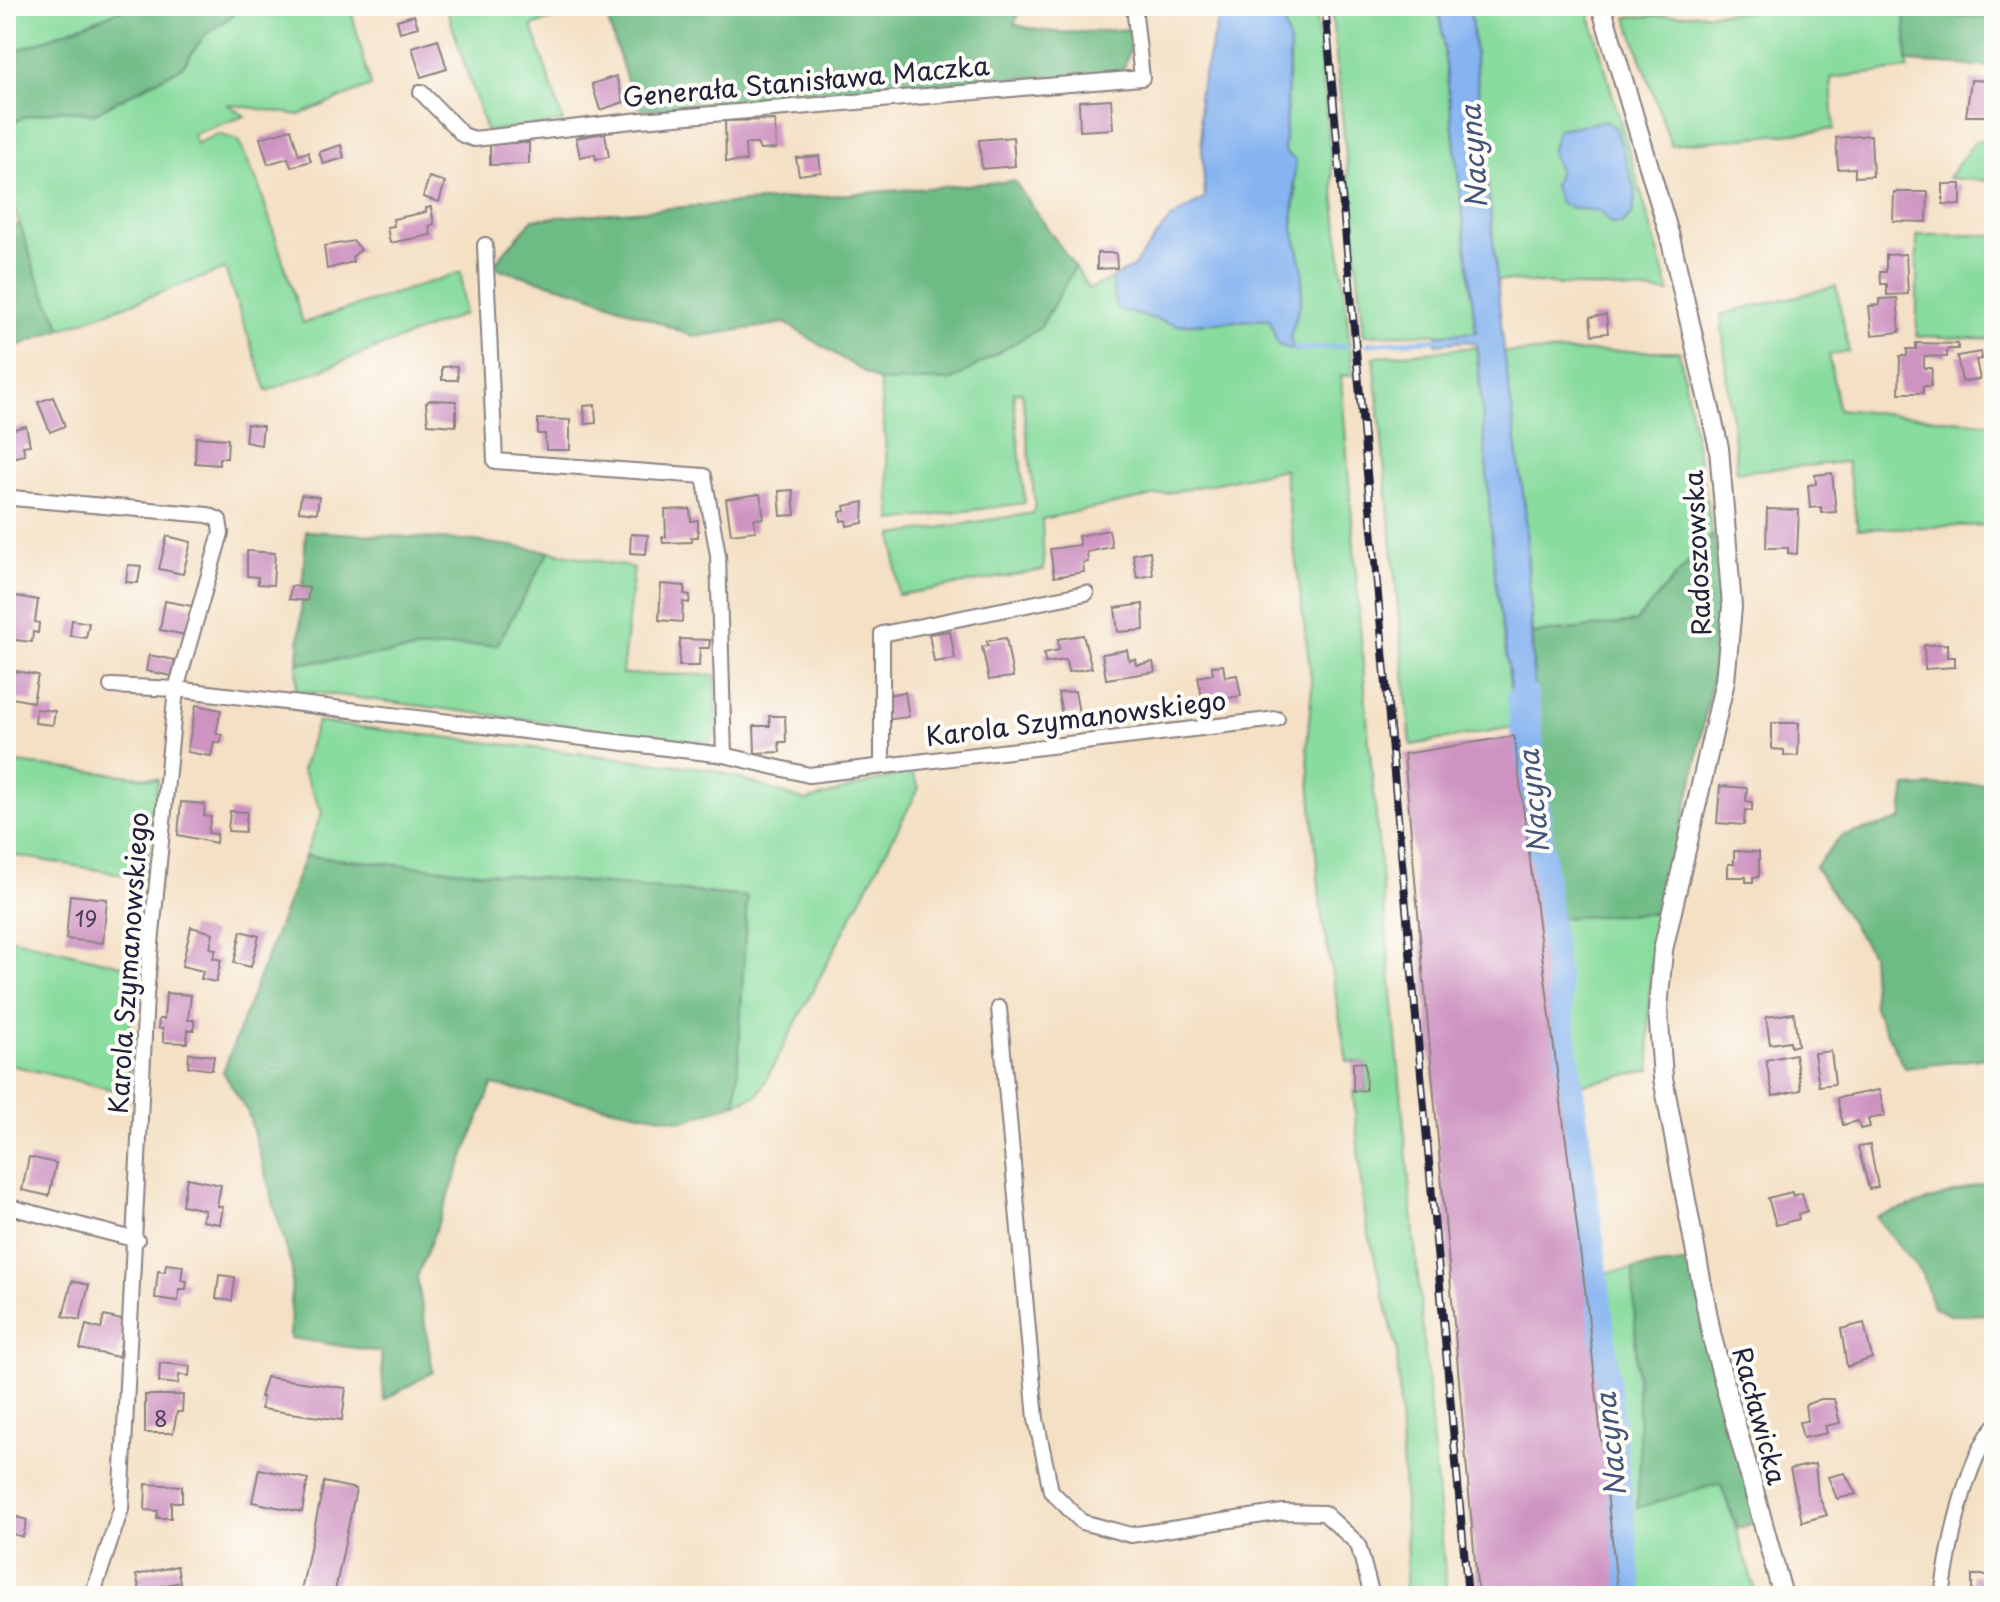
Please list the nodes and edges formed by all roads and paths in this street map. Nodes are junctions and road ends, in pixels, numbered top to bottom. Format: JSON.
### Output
{"nodes":[{"id":1,"x":1134,"y":6,"type":"edge"},
{"id":2,"x":1601,"y":6,"type":"edge"},
{"id":3,"x":421,"y":92,"type":"dead end"},
{"id":4,"x":485,"y":245,"type":"dead end"},
{"id":5,"x":12,"y":498,"type":"dead end"},
{"id":6,"x":1086,"y":593,"type":"dead end"},
{"id":7,"x":111,"y":686,"type":"dead end"},
{"id":8,"x":176,"y":689,"type":"junction"},
{"id":9,"x":1277,"y":719,"type":"dead end"},
{"id":10,"x":724,"y":755,"type":"junction"},
{"id":11,"x":882,"y":765,"type":"junction"},
{"id":12,"x":999,"y":1008,"type":"dead end"},
{"id":13,"x":6,"y":1206,"type":"edge"},
{"id":14,"x":137,"y":1240,"type":"junction"},
{"id":15,"x":1694,"y":1248,"type":"joint"},
{"id":16,"x":1994,"y":1427,"type":"edge"},
{"id":17,"x":92,"y":1596,"type":"edge"},
{"id":18,"x":1372,"y":1596,"type":"edge"},
{"id":19,"x":1783,"y":1596,"type":"edge"},
{"id":20,"x":1942,"y":1596,"type":"edge"}],
"edges":[{"from":1,"to":3,"type":"street","name":"Generała Stanisława Maczka"},
{"from":2,"to":15,"type":"street","name":"Radoszowska"},
{"from":4,"to":10,"type":"street"},
{"from":5,"to":8,"type":"street","name":"Karola Szymanowskiego"},
{"from":6,"to":11,"type":"street"},
{"from":7,"to":8,"type":"street","name":"Karola Szymanowskiego"},
{"from":8,"to":10,"type":"street","name":"Karola Szymanowskiego"},
{"from":8,"to":14,"type":"street","name":"Karola Szymanowskiego"},
{"from":9,"to":11,"type":"street","name":"Karola Szymanowskiego"},
{"from":10,"to":11,"type":"street","name":"Karola Szymanowskiego"},
{"from":12,"to":18,"type":"street"},
{"from":13,"to":14,"type":"street"},
{"from":14,"to":17,"type":"street","name":"Karola Szymanowskiego"},
{"from":15,"to":19,"type":"street","name":"Racławicka"},
{"from":16,"to":20,"type":"street"}]}
